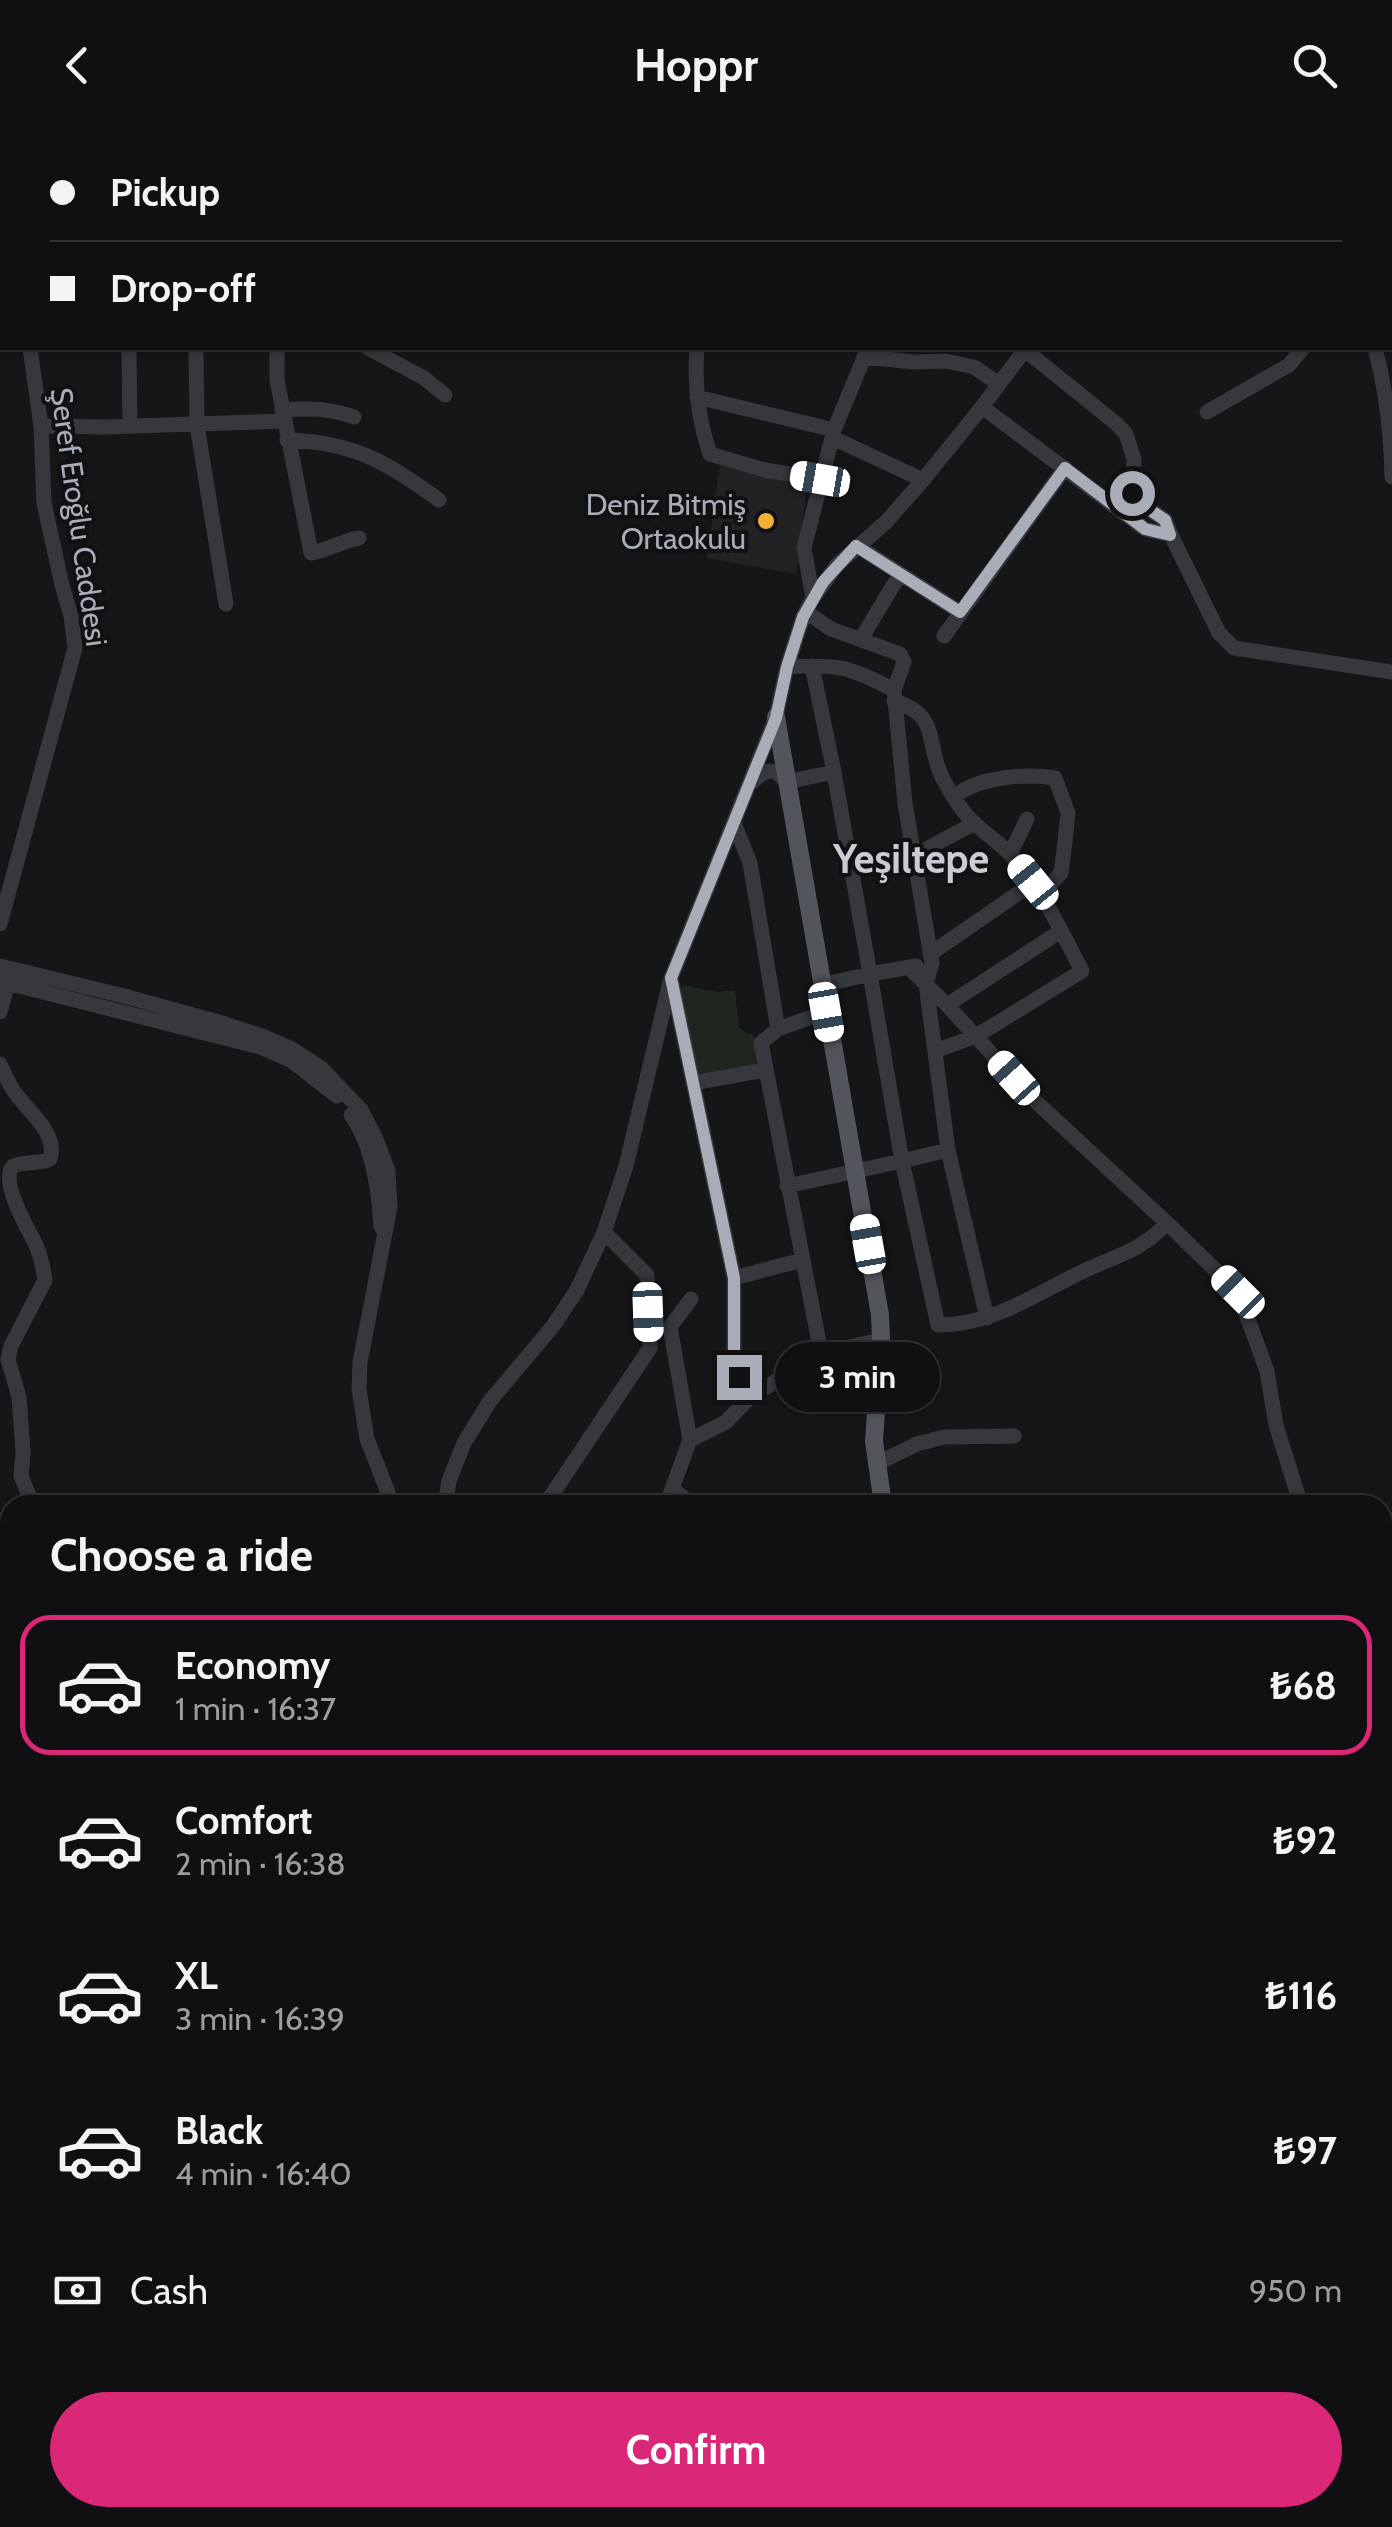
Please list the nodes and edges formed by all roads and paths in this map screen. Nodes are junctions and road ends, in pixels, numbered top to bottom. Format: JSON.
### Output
{"nodes":[{"id":1,"x":30,"y":350,"type":"edge"},
{"id":2,"x":129,"y":350,"type":"edge"},
{"id":3,"x":196,"y":350,"type":"edge"},
{"id":4,"x":277,"y":350,"type":"edge"},
{"id":5,"x":372,"y":350,"type":"edge"},
{"id":6,"x":697,"y":350,"type":"edge"},
{"id":7,"x":866,"y":350,"type":"edge"},
{"id":8,"x":1024,"y":350,"type":"edge"},
{"id":9,"x":1027,"y":350,"type":"edge"},
{"id":10,"x":1301,"y":350,"type":"edge"},
{"id":11,"x":1376,"y":350,"type":"edge"},
{"id":12,"x":948,"y":354,"type":"edge"},
{"id":13,"x":1000,"y":384,"type":"junction"},
{"id":14,"x":445,"y":394,"type":"dead end"},
{"id":15,"x":696,"y":397,"type":"junction"},
{"id":16,"x":982,"y":407,"type":"junction"},
{"id":17,"x":1207,"y":412,"type":"dead end"},
{"id":18,"x":283,"y":416,"type":"junction"},
{"id":19,"x":354,"y":417,"type":"dead end"},
{"id":20,"x":197,"y":425,"type":"junction"},
{"id":21,"x":40,"y":426,"type":"junction"},
{"id":22,"x":130,"y":426,"type":"junction"},
{"id":23,"x":833,"y":434,"type":"junction"},
{"id":24,"x":288,"y":440,"type":"junction"},
{"id":25,"x":1065,"y":468,"type":"junction"},
{"id":26,"x":1392,"y":477,"type":"edge"},
{"id":27,"x":820,"y":479,"type":"junction"},
{"id":28,"x":923,"y":480,"type":"junction"},
{"id":29,"x":438,"y":500,"type":"dead end"},
{"id":30,"x":1170,"y":535,"type":"junction"},
{"id":31,"x":359,"y":538,"type":"dead end"},
{"id":32,"x":856,"y":546,"type":"junction"},
{"id":33,"x":900,"y":574,"type":"junction"},
{"id":34,"x":226,"y":604,"type":"dead end"},
{"id":35,"x":809,"y":605,"type":"junction"},
{"id":36,"x":960,"y":612,"type":"junction"},
{"id":37,"x":944,"y":636,"type":"dead end"},
{"id":38,"x":861,"y":639,"type":"junction"},
{"id":39,"x":812,"y":666,"type":"junction"},
{"id":40,"x":787,"y":667,"type":"junction"},
{"id":41,"x":1392,"y":672,"type":"edge"},
{"id":42,"x":894,"y":695,"type":"junction"},
{"id":43,"x":776,"y":718,"type":"junction"},
{"id":44,"x":834,"y":772,"type":"junction"},
{"id":45,"x":786,"y":782,"type":"junction"},
{"id":46,"x":748,"y":786,"type":"junction"},
{"id":47,"x":955,"y":796,"type":"junction"},
{"id":48,"x":1028,"y":819,"type":"dead end"},
{"id":49,"x":975,"y":823,"type":"junction"},
{"id":50,"x":734,"y":824,"type":"junction"},
{"id":51,"x":1010,"y":854,"type":"junction"},
{"id":52,"x":915,"y":855,"type":"junction"},
{"id":53,"x":1036,"y":888,"type":"junction"},
{"id":54,"x":0,"y":924,"type":"edge"},
{"id":55,"x":1061,"y":930,"type":"junction"},
{"id":56,"x":931,"y":958,"type":"junction"},
{"id":57,"x":0,"y":966,"type":"edge"},
{"id":58,"x":909,"y":968,"type":"junction"},
{"id":59,"x":870,"y":974,"type":"junction"},
{"id":60,"x":671,"y":978,"type":"junction"},
{"id":61,"x":4,"y":982,"type":"edge"},
{"id":62,"x":822,"y":984,"type":"junction"},
{"id":63,"x":926,"y":984,"type":"junction"},
{"id":64,"x":947,"y":1005,"type":"junction"},
{"id":65,"x":0,"y":1012,"type":"edge"},
{"id":66,"x":826,"y":1012,"type":"junction"},
{"id":67,"x":778,"y":1029,"type":"junction"},
{"id":68,"x":976,"y":1036,"type":"junction"},
{"id":69,"x":934,"y":1051,"type":"junction"},
{"id":70,"x":0,"y":1064,"type":"edge"},
{"id":71,"x":765,"y":1070,"type":"junction"},
{"id":72,"x":693,"y":1083,"type":"junction"},
{"id":73,"x":948,"y":1150,"type":"junction"},
{"id":74,"x":902,"y":1161,"type":"junction"},
{"id":75,"x":856,"y":1172,"type":"junction"},
{"id":76,"x":788,"y":1186,"type":"junction"},
{"id":77,"x":1168,"y":1223,"type":"junction"},
{"id":78,"x":604,"y":1232,"type":"junction"},
{"id":79,"x":382,"y":1244,"type":"junction"},
{"id":80,"x":802,"y":1260,"type":"junction"},
{"id":81,"x":734,"y":1278,"type":"junction"},
{"id":82,"x":692,"y":1299,"type":"dead end"},
{"id":83,"x":986,"y":1318,"type":"junction"},
{"id":84,"x":882,"y":1340,"type":"junction"},
{"id":85,"x":821,"y":1353,"type":"junction"},
{"id":86,"x":750,"y":1398,"type":"junction"},
{"id":87,"x":1014,"y":1436,"type":"dead end"},
{"id":88,"x":690,"y":1440,"type":"junction"},
{"id":89,"x":876,"y":1464,"type":"junction"},
{"id":90,"x":673,"y":1489,"type":"junction"},
{"id":91,"x":29,"y":1495,"type":"edge"},
{"id":92,"x":390,"y":1495,"type":"edge"},
{"id":93,"x":447,"y":1495,"type":"edge"},
{"id":94,"x":551,"y":1495,"type":"edge"},
{"id":95,"x":670,"y":1495,"type":"edge"},
{"id":96,"x":680,"y":1495,"type":"edge"},
{"id":97,"x":881,"y":1495,"type":"edge"},
{"id":98,"x":1297,"y":1495,"type":"edge"}],
"edges":[{"from":1,"to":21,"type":"street","name":"Şeref Eroğlu Caddesi"},
{"from":2,"to":22,"type":"street"},
{"from":3,"to":20,"type":"street"},
{"from":4,"to":18,"type":"street"},
{"from":5,"to":14,"type":"street"},
{"from":6,"to":15,"type":"street"},
{"from":7,"to":12,"type":"street"},
{"from":7,"to":23,"type":"street"},
{"from":8,"to":13,"type":"street"},
{"from":9,"to":30,"type":"street"},
{"from":10,"to":17,"type":"street"},
{"from":11,"to":26,"type":"street"},
{"from":12,"to":13,"type":"street"},
{"from":13,"to":16,"type":"street"},
{"from":15,"to":23,"type":"street"},
{"from":15,"to":27,"type":"street"},
{"from":16,"to":25,"type":"street"},
{"from":16,"to":28,"type":"street"},
{"from":18,"to":19,"type":"street"},
{"from":18,"to":20,"type":"street"},
{"from":18,"to":24,"type":"street"},
{"from":20,"to":22,"type":"street"},
{"from":20,"to":34,"type":"street"},
{"from":21,"to":22,"type":"street"},
{"from":21,"to":54,"type":"street","name":"Şeref Eroğlu Caddesi"},
{"from":23,"to":27,"type":"street"},
{"from":23,"to":28,"type":"street"},
{"from":24,"to":29,"type":"street"},
{"from":24,"to":31,"type":"street"},
{"from":25,"to":30,"type":"street"},
{"from":25,"to":36,"type":"street"},
{"from":27,"to":35,"type":"street"},
{"from":28,"to":32,"type":"street"},
{"from":30,"to":41,"type":"street"},
{"from":32,"to":33,"type":"street"},
{"from":32,"to":35,"type":"street"},
{"from":33,"to":36,"type":"street"},
{"from":33,"to":38,"type":"street"},
{"from":35,"to":38,"type":"street"},
{"from":35,"to":40,"type":"street"},
{"from":36,"to":37,"type":"street"},
{"from":38,"to":42,"type":"street"},
{"from":39,"to":40,"type":"street"},
{"from":39,"to":42,"type":"street"},
{"from":39,"to":44,"type":"street"},
{"from":40,"to":43,"type":"street"},
{"from":42,"to":47,"type":"street"},
{"from":42,"to":52,"type":"street"},
{"from":43,"to":45,"type":"main road"},
{"from":43,"to":46,"type":"street"},
{"from":44,"to":45,"type":"street"},
{"from":44,"to":59,"type":"street"},
{"from":45,"to":46,"type":"street"},
{"from":45,"to":62,"type":"main road"},
{"from":46,"to":50,"type":"street"},
{"from":47,"to":49,"type":"street"},
{"from":47,"to":53,"type":"street"},
{"from":48,"to":51,"type":"street"},
{"from":49,"to":51,"type":"street"},
{"from":49,"to":52,"type":"street"},
{"from":50,"to":60,"type":"street"},
{"from":50,"to":67,"type":"street"},
{"from":51,"to":53,"type":"street"},
{"from":52,"to":56,"type":"street"},
{"from":53,"to":55,"type":"street"},
{"from":53,"to":56,"type":"street"},
{"from":55,"to":64,"type":"street"},
{"from":55,"to":68,"type":"street"},
{"from":56,"to":58,"type":"street"},
{"from":56,"to":63,"type":"street"},
{"from":57,"to":79,"type":"street"},
{"from":58,"to":59,"type":"street"},
{"from":58,"to":63,"type":"street"},
{"from":59,"to":62,"type":"street"},
{"from":59,"to":74,"type":"street"},
{"from":60,"to":72,"type":"street"},
{"from":60,"to":78,"type":"street"},
{"from":61,"to":65,"type":"street"},
{"from":61,"to":79,"type":"street"},
{"from":62,"to":66,"type":"main road"},
{"from":63,"to":64,"type":"street"},
{"from":63,"to":69,"type":"street"},
{"from":64,"to":68,"type":"street"},
{"from":66,"to":67,"type":"street"},
{"from":66,"to":75,"type":"main road"},
{"from":67,"to":71,"type":"street"},
{"from":68,"to":69,"type":"street"},
{"from":68,"to":77,"type":"street"},
{"from":69,"to":73,"type":"street"},
{"from":70,"to":91,"type":"street"},
{"from":71,"to":72,"type":"street"},
{"from":71,"to":76,"type":"street"},
{"from":72,"to":81,"type":"street"},
{"from":73,"to":74,"type":"street"},
{"from":73,"to":83,"type":"street"},
{"from":74,"to":75,"type":"street"},
{"from":74,"to":83,"type":"street"},
{"from":75,"to":76,"type":"street"},
{"from":75,"to":84,"type":"main road"},
{"from":76,"to":80,"type":"street"},
{"from":77,"to":83,"type":"street"},
{"from":77,"to":98,"type":"street"},
{"from":78,"to":93,"type":"street"},
{"from":78,"to":94,"type":"street"},
{"from":79,"to":92,"type":"street"},
{"from":80,"to":81,"type":"street"},
{"from":80,"to":85,"type":"street"},
{"from":81,"to":86,"type":"street"},
{"from":82,"to":88,"type":"street"},
{"from":84,"to":85,"type":"street"},
{"from":84,"to":89,"type":"main road"},
{"from":85,"to":86,"type":"street"},
{"from":86,"to":88,"type":"street"},
{"from":87,"to":89,"type":"street"},
{"from":88,"to":90,"type":"street"},
{"from":89,"to":97,"type":"main road"},
{"from":90,"to":95,"type":"street"},
{"from":90,"to":96,"type":"street"}]}
